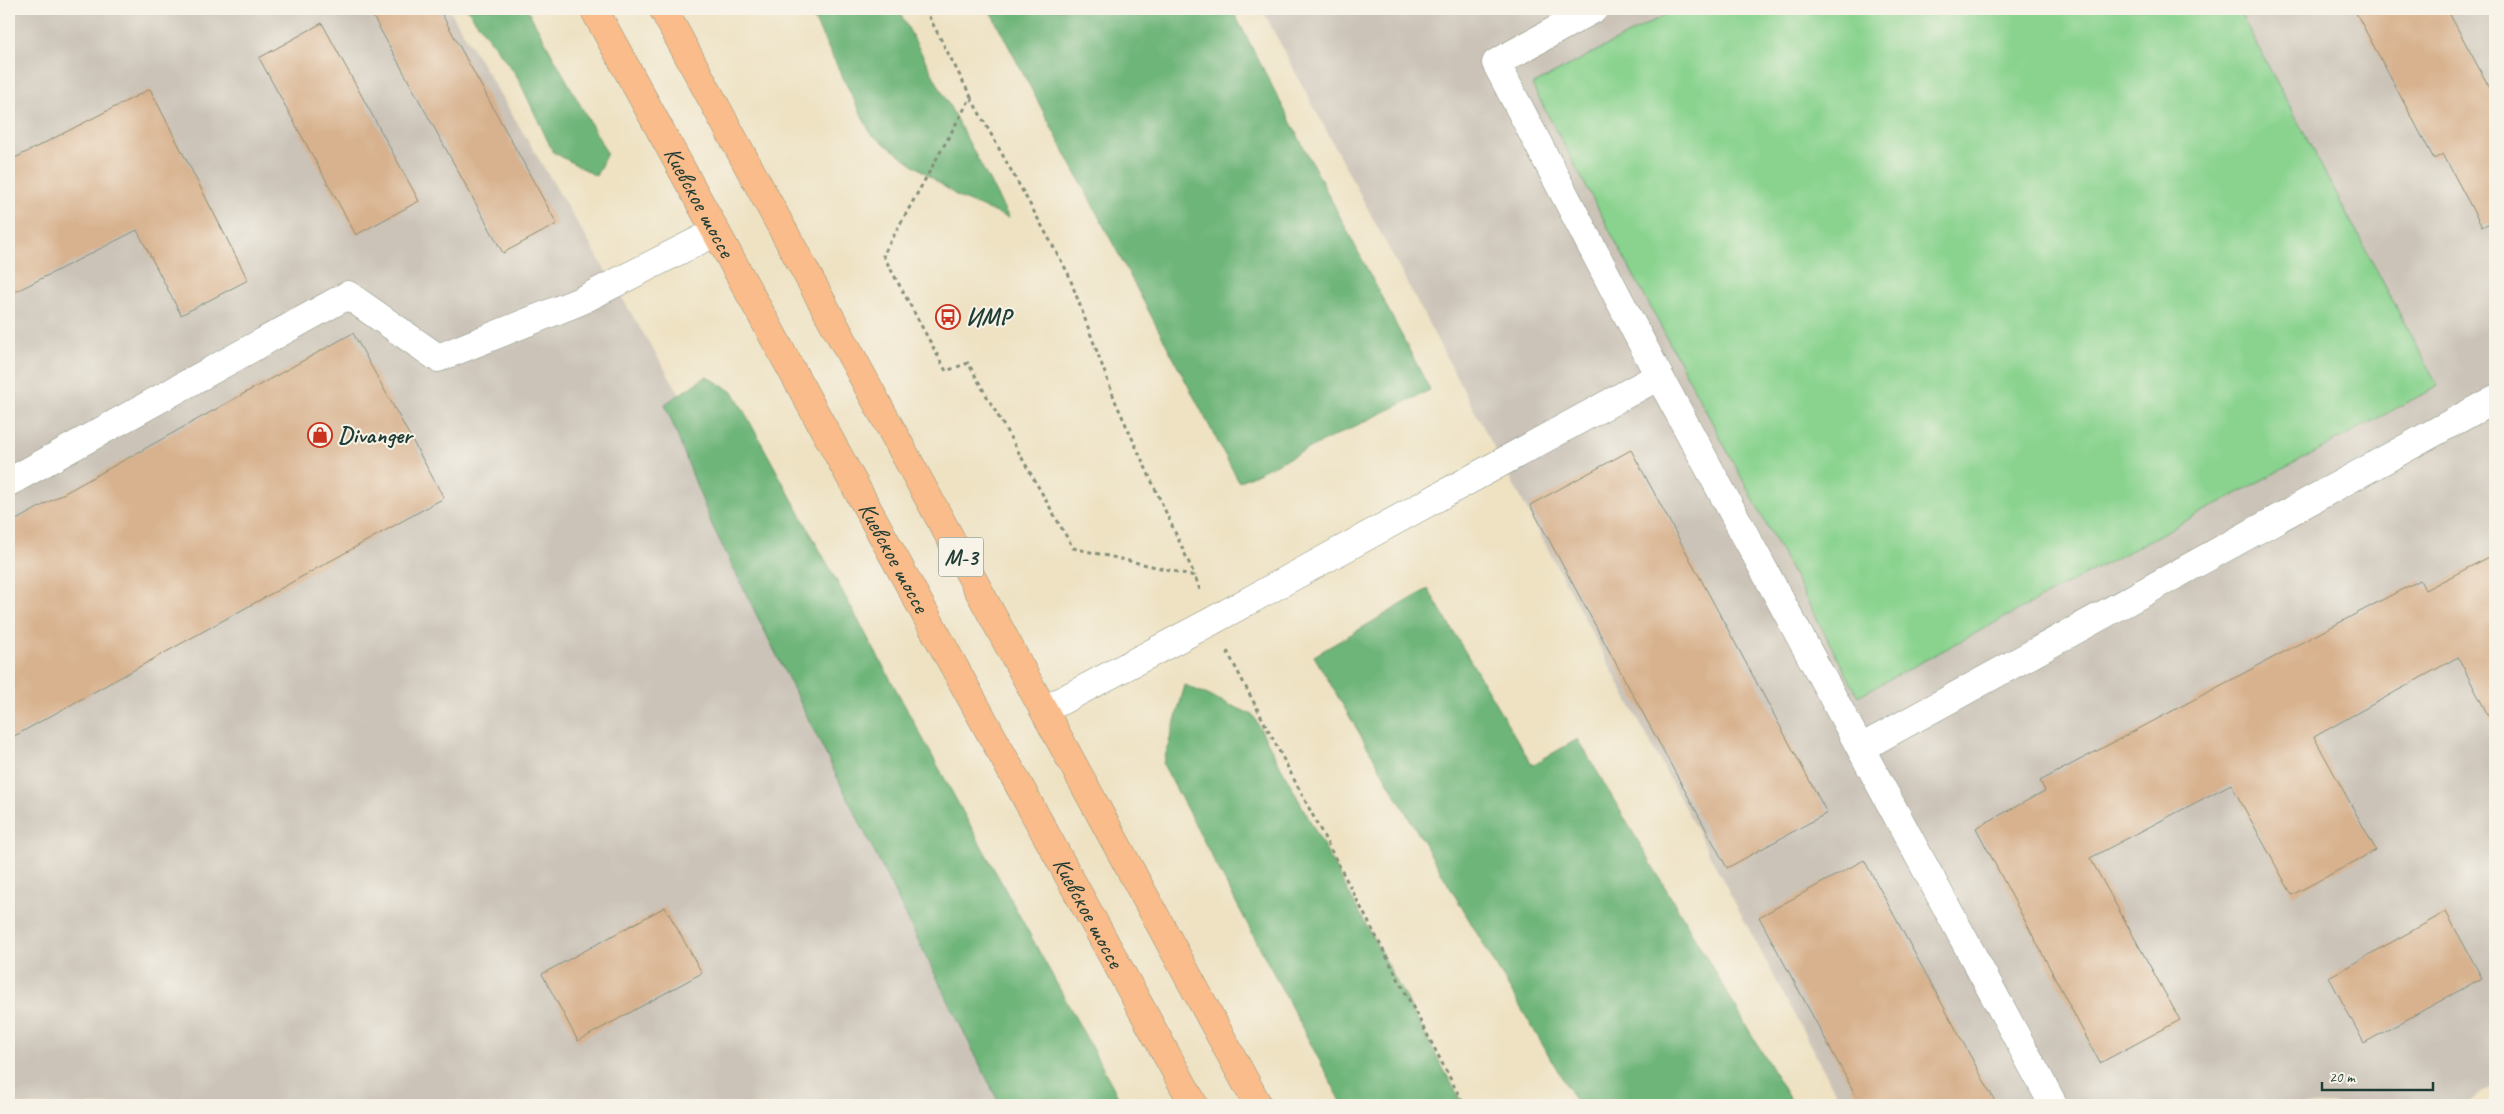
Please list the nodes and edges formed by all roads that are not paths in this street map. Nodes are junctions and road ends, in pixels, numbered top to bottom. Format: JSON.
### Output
{"nodes":[{"id":1,"x":594,"y":9,"type":"edge"},
{"id":2,"x":664,"y":9,"type":"edge"},
{"id":3,"x":1594,"y":9,"type":"edge"},
{"id":4,"x":714,"y":233,"type":"junction"},
{"id":5,"x":1660,"y":376,"type":"junction"},
{"id":6,"x":2495,"y":399,"type":"edge"},
{"id":7,"x":9,"y":482,"type":"edge"},
{"id":8,"x":1044,"y":710,"type":"junction"},
{"id":9,"x":1861,"y":748,"type":"junction"},
{"id":10,"x":2053,"y":1104,"type":"dead end"},
{"id":11,"x":1194,"y":1105,"type":"edge"},
{"id":12,"x":1258,"y":1105,"type":"edge"}],
"edges":[{"from":1,"to":4,"type":"highway","name":"Киевское шоссе","number":"М-3"},
{"from":2,"to":8,"type":"highway","number":"М-3"},
{"from":3,"to":5,"type":"lane"},
{"from":4,"to":7,"type":"lane"},
{"from":4,"to":11,"type":"highway","name":"Киевское шоссе","number":"М-3"},
{"from":5,"to":8,"type":"lane"},
{"from":5,"to":9,"type":"lane"},
{"from":6,"to":9,"type":"lane"},
{"from":8,"to":12,"type":"highway","number":"М-3"},
{"from":9,"to":10,"type":"lane"}]}
